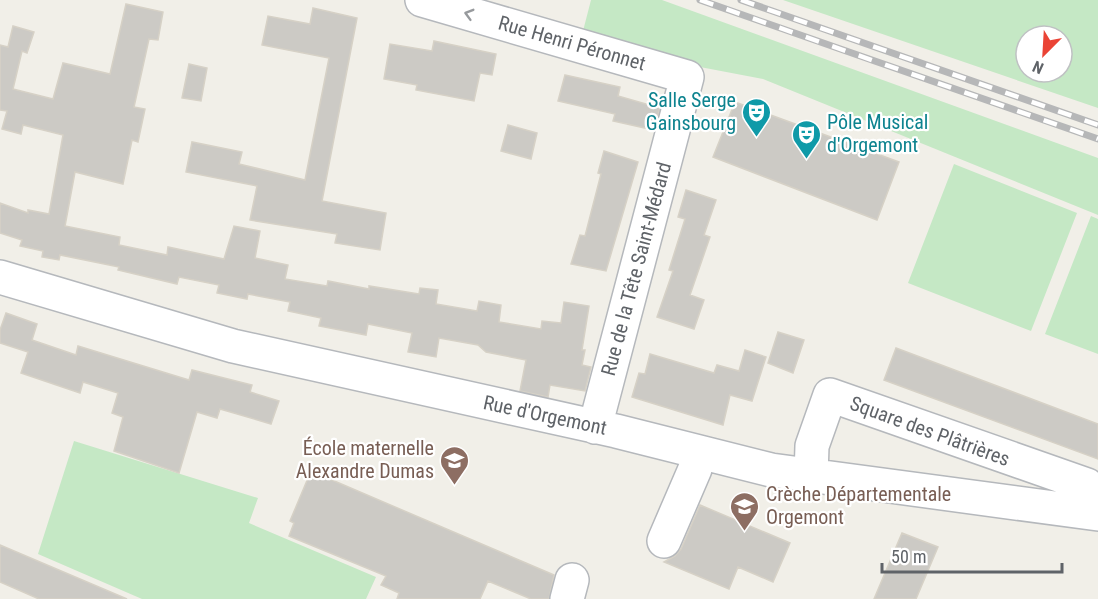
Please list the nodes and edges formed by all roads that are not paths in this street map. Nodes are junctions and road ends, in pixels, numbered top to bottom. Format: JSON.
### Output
{"nodes":[{"id":1,"x":422,"y":0,"type":"edge"},
{"id":2,"x":687,"y":77,"type":"joint"},
{"id":3,"x":0,"y":277,"type":"edge"},
{"id":4,"x":595,"y":427,"type":"junction"},
{"id":5,"x":698,"y":452,"type":"junction"},
{"id":6,"x":811,"y":476,"type":"junction"},
{"id":7,"x":1098,"y":508,"type":"edge"},
{"id":8,"x":1098,"y":514,"type":"edge"},
{"id":9,"x":664,"y":541,"type":"dead end"}],
"edges":[{"from":2,"to":1,"type":"street","name":"Rue Henri Péronnet","one_way":true},
{"from":2,"to":4,"type":"street","name":"Rue de la Tête Saint-Médard"},
{"from":3,"to":4,"type":"street","name":"Rue d'Orgemont"},
{"from":4,"to":5,"type":"street","name":"Rue d'Orgemont"},
{"from":5,"to":6,"type":"street","name":"Rue d'Orgemont"},
{"from":5,"to":9,"type":"street"},
{"from":6,"to":7,"type":"street","name":"Square des Plâtrières"},
{"from":6,"to":8,"type":"street","name":"Rue d'Orgemont"}]}
